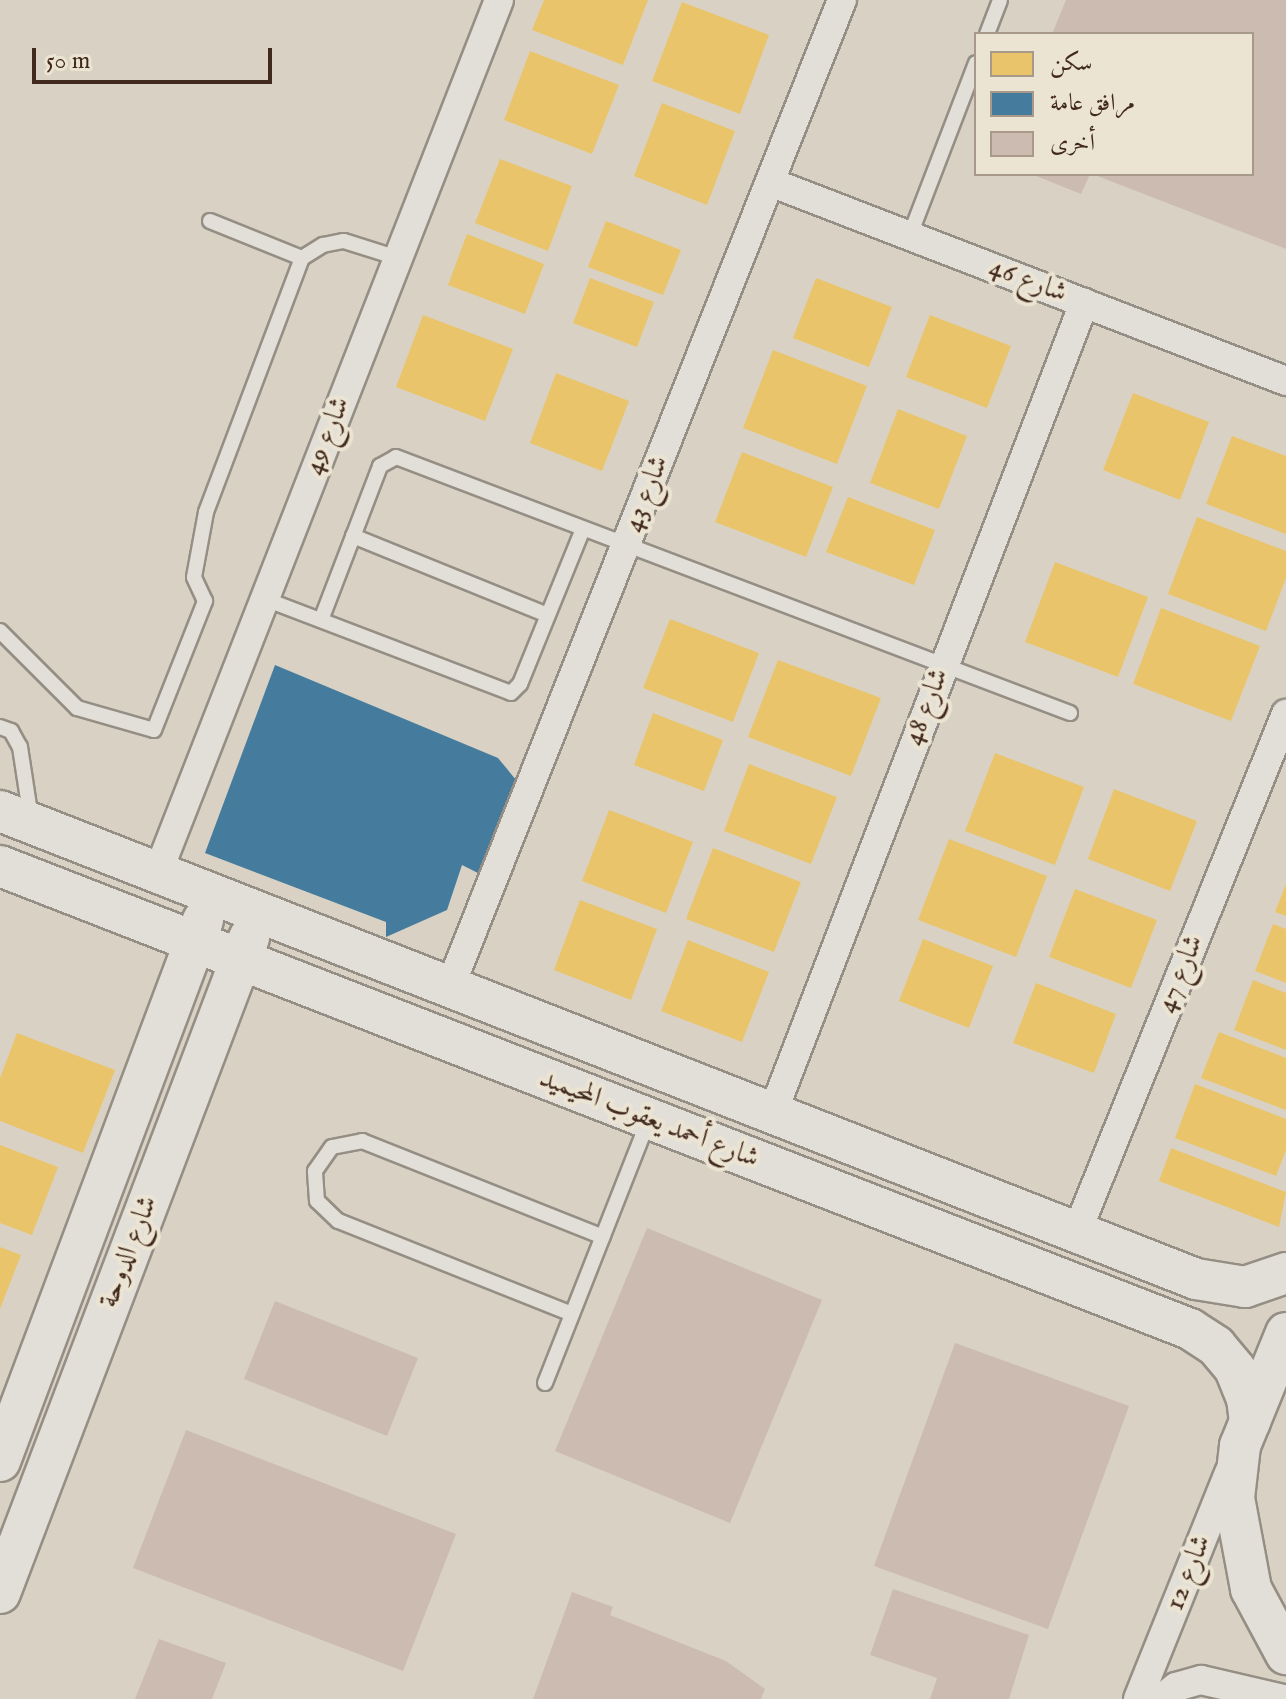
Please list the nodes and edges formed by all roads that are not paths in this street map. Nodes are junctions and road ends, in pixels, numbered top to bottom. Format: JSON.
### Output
{"nodes":[{"id":1,"x":499,"y":0,"type":"edge"},
{"id":2,"x":842,"y":0,"type":"edge"},
{"id":3,"x":1000,"y":0,"type":"edge"},
{"id":4,"x":988,"y":32,"type":"edge"},
{"id":5,"x":974,"y":68,"type":"edge"},
{"id":6,"x":770,"y":182,"type":"junction"},
{"id":7,"x":210,"y":221,"type":"dead end"},
{"id":8,"x":910,"y":235,"type":"junction"},
{"id":9,"x":302,"y":258,"type":"junction"},
{"id":10,"x":398,"y":258,"type":"junction"},
{"id":11,"x":1084,"y":303,"type":"junction"},
{"id":12,"x":1286,"y":381,"type":"edge"},
{"id":13,"x":582,"y":531,"type":"junction"},
{"id":14,"x":353,"y":536,"type":"junction"},
{"id":15,"x":626,"y":547,"type":"junction"},
{"id":16,"x":265,"y":599,"type":"junction"},
{"id":17,"x":548,"y":615,"type":"junction"},
{"id":18,"x":321,"y":620,"type":"junction"},
{"id":19,"x":0,"y":631,"type":"edge"},
{"id":20,"x":943,"y":665,"type":"junction"},
{"id":21,"x":1070,"y":713,"type":"dead end"},
{"id":22,"x":1286,"y":714,"type":"edge"},
{"id":23,"x":0,"y":727,"type":"edge"},
{"id":24,"x":16,"y":817,"type":"edge"},
{"id":25,"x":0,"y":866,"type":"edge"},
{"id":26,"x":158,"y":872,"type":"junction"},
{"id":27,"x":213,"y":894,"type":"junction"},
{"id":28,"x":259,"y":912,"type":"junction"},
{"id":29,"x":194,"y":943,"type":"junction"},
{"id":30,"x":240,"y":961,"type":"junction"},
{"id":31,"x":450,"y":987,"type":"junction"},
{"id":32,"x":773,"y":1112,"type":"junction"},
{"id":33,"x":649,"y":1119,"type":"junction"},
{"id":34,"x":1076,"y":1234,"type":"junction"},
{"id":35,"x":603,"y":1237,"type":"junction"},
{"id":36,"x":1286,"y":1273,"type":"edge"},
{"id":37,"x":572,"y":1314,"type":"junction"},
{"id":38,"x":1286,"y":1333,"type":"edge"},
{"id":39,"x":545,"y":1383,"type":"dead end"},
{"id":40,"x":1245,"y":1434,"type":"junction"},
{"id":41,"x":0,"y":1461,"type":"edge"},
{"id":42,"x":0,"y":1593,"type":"edge"},
{"id":43,"x":1286,"y":1654,"type":"edge"},
{"id":44,"x":1138,"y":1699,"type":"edge"},
{"id":45,"x":1161,"y":1699,"type":"edge"},
{"id":46,"x":1283,"y":1699,"type":"edge"}],
"edges":[{"from":1,"to":10,"type":"street","name":"شارع 49"},
{"from":2,"to":6,"type":"street","name":"شارع 43"},
{"from":3,"to":4,"type":"lane"},
{"from":5,"to":8,"type":"lane"},
{"from":6,"to":8,"type":"street","name":"شارع 46"},
{"from":6,"to":15,"type":"street","name":"شارع 43"},
{"from":7,"to":9,"type":"lane"},
{"from":8,"to":11,"type":"street","name":"شارع 46"},
{"from":9,"to":10,"type":"lane"},
{"from":9,"to":19,"type":"lane"},
{"from":10,"to":16,"type":"street","name":"شارع 49"},
{"from":11,"to":12,"type":"street","name":"شارع 46"},
{"from":11,"to":20,"type":"street","name":"شارع 48"},
{"from":13,"to":14,"type":"lane"},
{"from":13,"to":15,"type":"lane"},
{"from":13,"to":17,"type":"lane"},
{"from":14,"to":17,"type":"lane"},
{"from":14,"to":18,"type":"lane"},
{"from":15,"to":20,"type":"lane"},
{"from":15,"to":31,"type":"street","name":"شارع 43"},
{"from":16,"to":18,"type":"lane"},
{"from":16,"to":26,"type":"street","name":"شارع 49"},
{"from":17,"to":18,"type":"lane"},
{"from":20,"to":21,"type":"lane"},
{"from":20,"to":32,"type":"street","name":"شارع 48"},
{"from":22,"to":34,"type":"street","name":"شارع 47"},
{"from":23,"to":24,"type":"lane"},
{"from":24,"to":26,"type":"street","name":"شارع أحمد يعقوب المحيميد"},
{"from":25,"to":29,"type":"street","name":"شارع أحمد يعقوب المحيميد"},
{"from":26,"to":27,"type":"street","name":"شارع أحمد يعقوب المحيميد"},
{"from":27,"to":28,"type":"street","name":"شارع أحمد يعقوب المحيميد"},
{"from":27,"to":29,"type":"street","name":"شارع الدوحة"},
{"from":28,"to":30,"type":"street","name":"شارع الدوحة"},
{"from":28,"to":31,"type":"street","name":"شارع أحمد يعقوب المحيميد"},
{"from":29,"to":30,"type":"street","name":"شارع أحمد يعقوب المحيميد"},
{"from":29,"to":41,"type":"street","name":"شارع الدوحة"},
{"from":30,"to":33,"type":"street","name":"شارع أحمد يعقوب المحيميد"},
{"from":30,"to":42,"type":"street","name":"شارع الدوحة"},
{"from":31,"to":32,"type":"street","name":"شارع أحمد يعقوب المحيميد"},
{"from":32,"to":34,"type":"street","name":"شارع أحمد يعقوب المحيميد"},
{"from":33,"to":35,"type":"lane"},
{"from":33,"to":40,"type":"street","name":"شارع أحمد يعقوب المحيميد"},
{"from":34,"to":36,"type":"street","name":"شارع أحمد يعقوب المحيميد"},
{"from":35,"to":37,"type":"lane"},
{"from":35,"to":37,"type":"lane"},
{"from":37,"to":39,"type":"lane"},
{"from":38,"to":40,"type":"street"},
{"from":40,"to":43,"type":"street"},
{"from":40,"to":44,"type":"street","name":"شارع 12"},
{"from":45,"to":46,"type":"street"}]}
